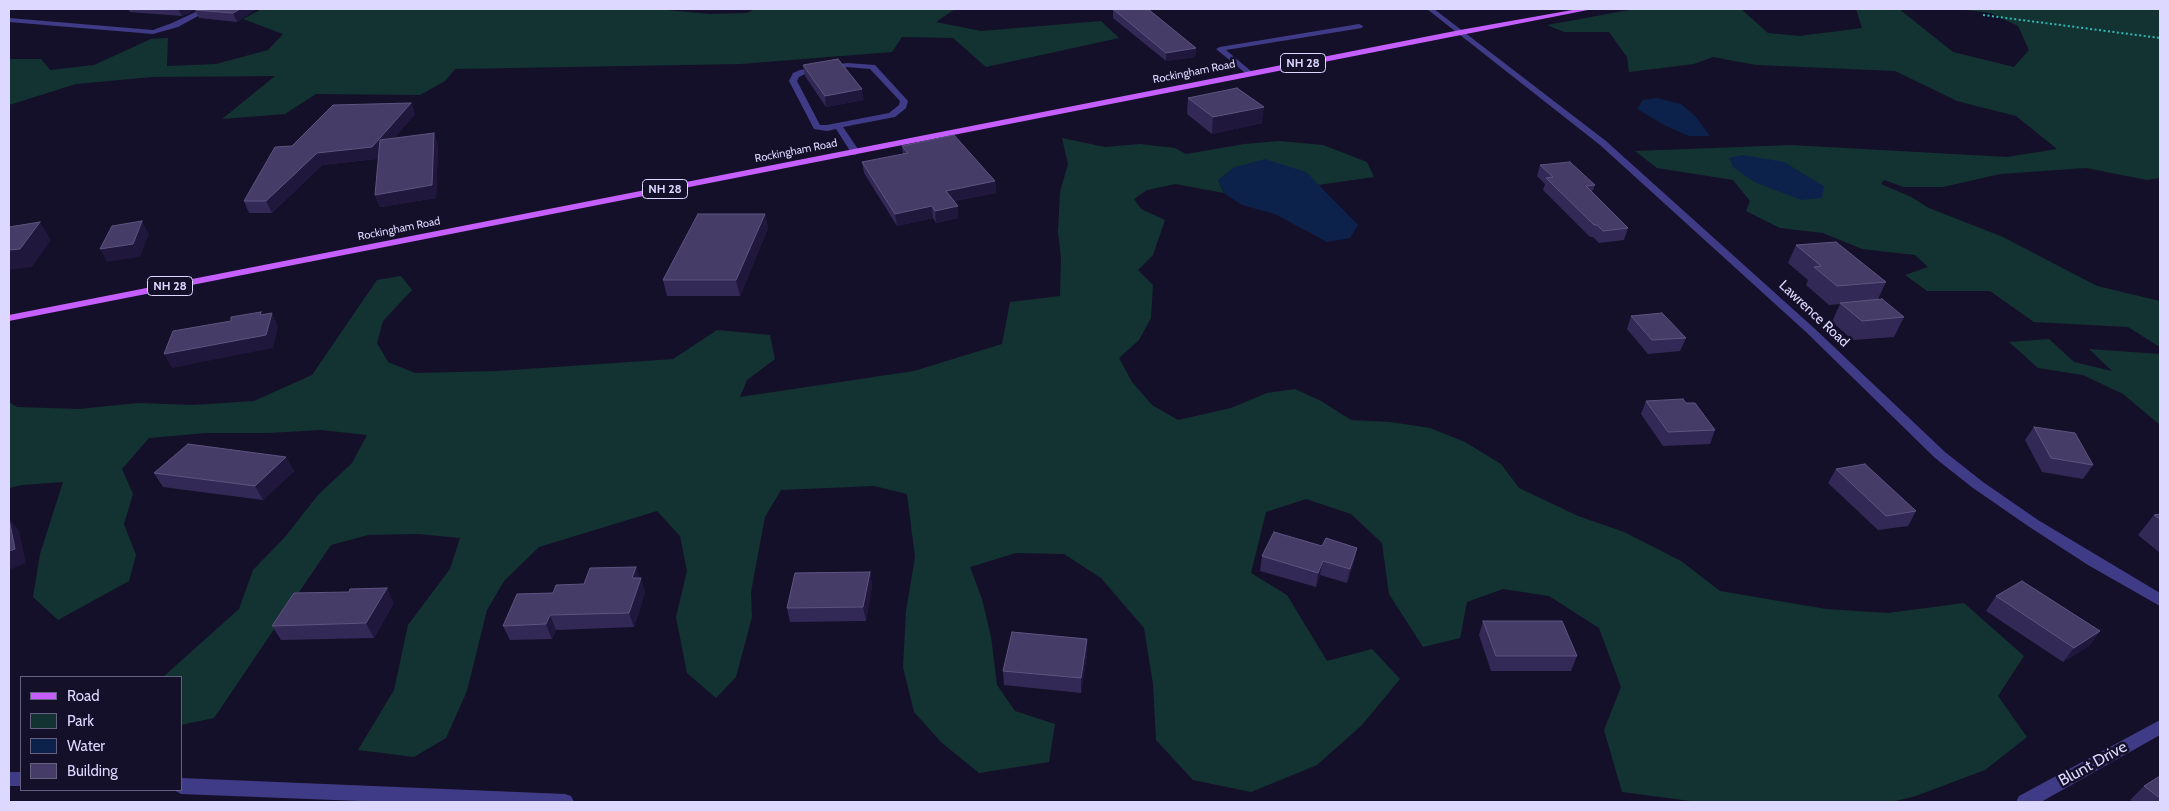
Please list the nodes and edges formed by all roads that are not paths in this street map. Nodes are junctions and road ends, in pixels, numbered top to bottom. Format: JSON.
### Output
{"nodes":[{"id":1,"x":207,"y":9,"type":"edge"},
{"id":2,"x":1430,"y":9,"type":"edge"},
{"id":3,"x":1589,"y":9,"type":"edge"},
{"id":4,"x":9,"y":20,"type":"edge"},
{"id":5,"x":1359,"y":26,"type":"dead end"},
{"id":6,"x":1460,"y":32,"type":"junction"},
{"id":7,"x":1249,"y":74,"type":"junction"},
{"id":8,"x":838,"y":126,"type":"junction"},
{"id":9,"x":855,"y":152,"type":"junction"},
{"id":10,"x":9,"y":318,"type":"edge"},
{"id":11,"x":2160,"y":600,"type":"edge"},
{"id":12,"x":2160,"y":727,"type":"edge"},
{"id":13,"x":182,"y":786,"type":"edge"},
{"id":14,"x":564,"y":802,"type":"edge"},
{"id":15,"x":2025,"y":802,"type":"edge"}],
"edges":[{"from":1,"to":4,"type":"street"},
{"from":2,"to":6,"type":"street","name":"Lawrence Road"},
{"from":3,"to":6,"type":"main road","name":"Rockingham Road","number":"NH 28"},
{"from":5,"to":7,"type":"street"},
{"from":6,"to":7,"type":"main road","name":"Rockingham Road","number":"NH 28"},
{"from":6,"to":11,"type":"street","name":"Lawrence Road"},
{"from":7,"to":9,"type":"main road","name":"Rockingham Road","number":"NH 28"},
{"from":8,"to":8,"type":"street"},
{"from":8,"to":9,"type":"street"},
{"from":9,"to":10,"type":"main road","name":"Rockingham Road","number":"NH 28"},
{"from":12,"to":15,"type":"street","name":"Blunt Drive"},
{"from":13,"to":14,"type":"street"}]}
